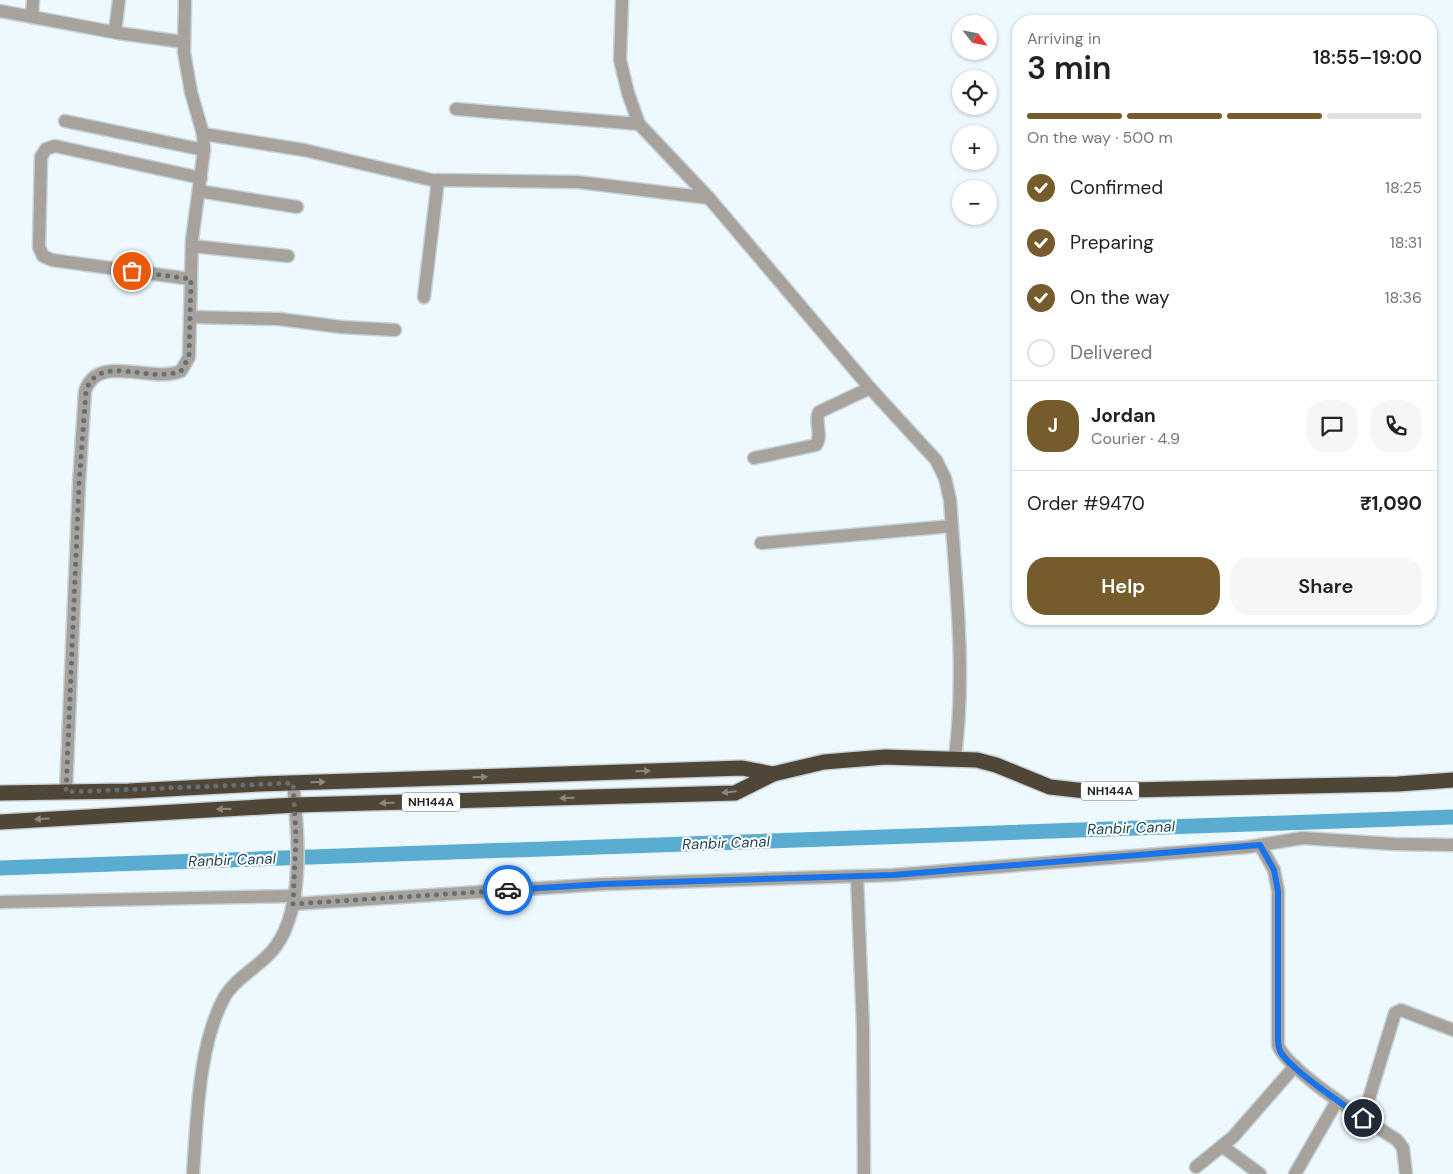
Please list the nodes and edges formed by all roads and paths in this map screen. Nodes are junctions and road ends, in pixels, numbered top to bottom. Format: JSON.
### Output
{"nodes":[{"id":1,"x":33,"y":0,"type":"edge"},
{"id":2,"x":119,"y":0,"type":"edge"},
{"id":3,"x":185,"y":0,"type":"edge"},
{"id":4,"x":622,"y":0,"type":"edge"},
{"id":5,"x":0,"y":11,"type":"edge"},
{"id":6,"x":32,"y":16,"type":"junction"},
{"id":7,"x":115,"y":32,"type":"junction"},
{"id":8,"x":183,"y":42,"type":"junction"},
{"id":9,"x":456,"y":109,"type":"dead end"},
{"id":10,"x":66,"y":122,"type":"dead end"},
{"id":11,"x":639,"y":124,"type":"junction"},
{"id":12,"x":203,"y":134,"type":"junction"},
{"id":13,"x":204,"y":150,"type":"junction"},
{"id":14,"x":201,"y":178,"type":"junction"},
{"id":15,"x":438,"y":180,"type":"junction"},
{"id":16,"x":199,"y":191,"type":"junction"},
{"id":17,"x":709,"y":198,"type":"junction"},
{"id":18,"x":297,"y":207,"type":"dead end"},
{"id":19,"x":192,"y":246,"type":"junction"},
{"id":20,"x":288,"y":256,"type":"dead end"},
{"id":21,"x":191,"y":279,"type":"junction"},
{"id":22,"x":424,"y":297,"type":"dead end"},
{"id":23,"x":190,"y":317,"type":"junction"},
{"id":24,"x":395,"y":330,"type":"dead end"},
{"id":25,"x":870,"y":388,"type":"junction"},
{"id":26,"x":754,"y":458,"type":"dead end"},
{"id":27,"x":952,"y":526,"type":"junction"},
{"id":28,"x":761,"y":543,"type":"dead end"},
{"id":29,"x":955,"y":757,"type":"junction"},
{"id":30,"x":773,"y":774,"type":"junction"},
{"id":31,"x":1453,"y":780,"type":"edge"},
{"id":32,"x":293,"y":783,"type":"junction"},
{"id":33,"x":66,"y":792,"type":"junction"},
{"id":34,"x":0,"y":793,"type":"edge"},
{"id":35,"x":295,"y":805,"type":"junction"},
{"id":36,"x":0,"y":822,"type":"edge"},
{"id":37,"x":1260,"y":845,"type":"junction"},
{"id":38,"x":1453,"y":845,"type":"edge"},
{"id":39,"x":857,"y":876,"type":"junction"},
{"id":40,"x":294,"y":900,"type":"junction"},
{"id":41,"x":0,"y":902,"type":"edge"},
{"id":42,"x":1453,"y":1030,"type":"edge"},
{"id":43,"x":1295,"y":1066,"type":"junction"},
{"id":44,"x":1337,"y":1100,"type":"junction"},
{"id":45,"x":1363,"y":1118,"type":"junction"},
{"id":46,"x":1222,"y":1146,"type":"junction"},
{"id":47,"x":1196,"y":1167,"type":"dead end"},
{"id":48,"x":193,"y":1174,"type":"edge"},
{"id":49,"x":864,"y":1174,"type":"edge"},
{"id":50,"x":1260,"y":1174,"type":"edge"},
{"id":51,"x":1295,"y":1174,"type":"edge"},
{"id":52,"x":1406,"y":1174,"type":"edge"}],
"edges":[{"from":1,"to":6,"type":"street"},
{"from":2,"to":7,"type":"street"},
{"from":3,"to":8,"type":"street"},
{"from":4,"to":11,"type":"street"},
{"from":5,"to":6,"type":"street"},
{"from":6,"to":7,"type":"street"},
{"from":7,"to":8,"type":"street"},
{"from":8,"to":12,"type":"street"},
{"from":9,"to":11,"type":"street"},
{"from":10,"to":13,"type":"street"},
{"from":11,"to":17,"type":"street"},
{"from":12,"to":13,"type":"street"},
{"from":12,"to":15,"type":"street"},
{"from":13,"to":14,"type":"street"},
{"from":14,"to":16,"type":"street"},
{"from":14,"to":21,"type":"street"},
{"from":15,"to":17,"type":"street"},
{"from":15,"to":22,"type":"street"},
{"from":16,"to":18,"type":"street"},
{"from":16,"to":19,"type":"street"},
{"from":17,"to":25,"type":"street"},
{"from":19,"to":20,"type":"street"},
{"from":19,"to":21,"type":"street"},
{"from":21,"to":23,"type":"street"},
{"from":23,"to":24,"type":"street"},
{"from":23,"to":33,"type":"street"},
{"from":25,"to":26,"type":"street"},
{"from":25,"to":27,"type":"street"},
{"from":27,"to":28,"type":"street"},
{"from":27,"to":29,"type":"street"},
{"from":29,"to":30,"type":"highway","number":"NH144A"},
{"from":29,"to":31,"type":"highway","number":"NH144A"},
{"from":32,"to":30,"type":"highway","number":"NH144A","one_way":true},
{"from":30,"to":35,"type":"highway","number":"NH144A","one_way":true},
{"from":32,"to":33,"type":"highway","number":"NH144A"},
{"from":32,"to":35,"type":"street"},
{"from":33,"to":34,"type":"highway"},
{"from":35,"to":36,"type":"highway","number":"NH144A","one_way":true},
{"from":35,"to":40,"type":"street"},
{"from":37,"to":38,"type":"street"},
{"from":37,"to":39,"type":"street"},
{"from":37,"to":43,"type":"street"},
{"from":39,"to":40,"type":"street"},
{"from":39,"to":49,"type":"street"},
{"from":40,"to":41,"type":"street"},
{"from":40,"to":48,"type":"street"},
{"from":42,"to":45,"type":"street"},
{"from":43,"to":44,"type":"street"},
{"from":43,"to":46,"type":"street"},
{"from":44,"to":45,"type":"street"},
{"from":44,"to":51,"type":"street"},
{"from":45,"to":52,"type":"street"},
{"from":46,"to":47,"type":"street"},
{"from":46,"to":50,"type":"street"}]}
